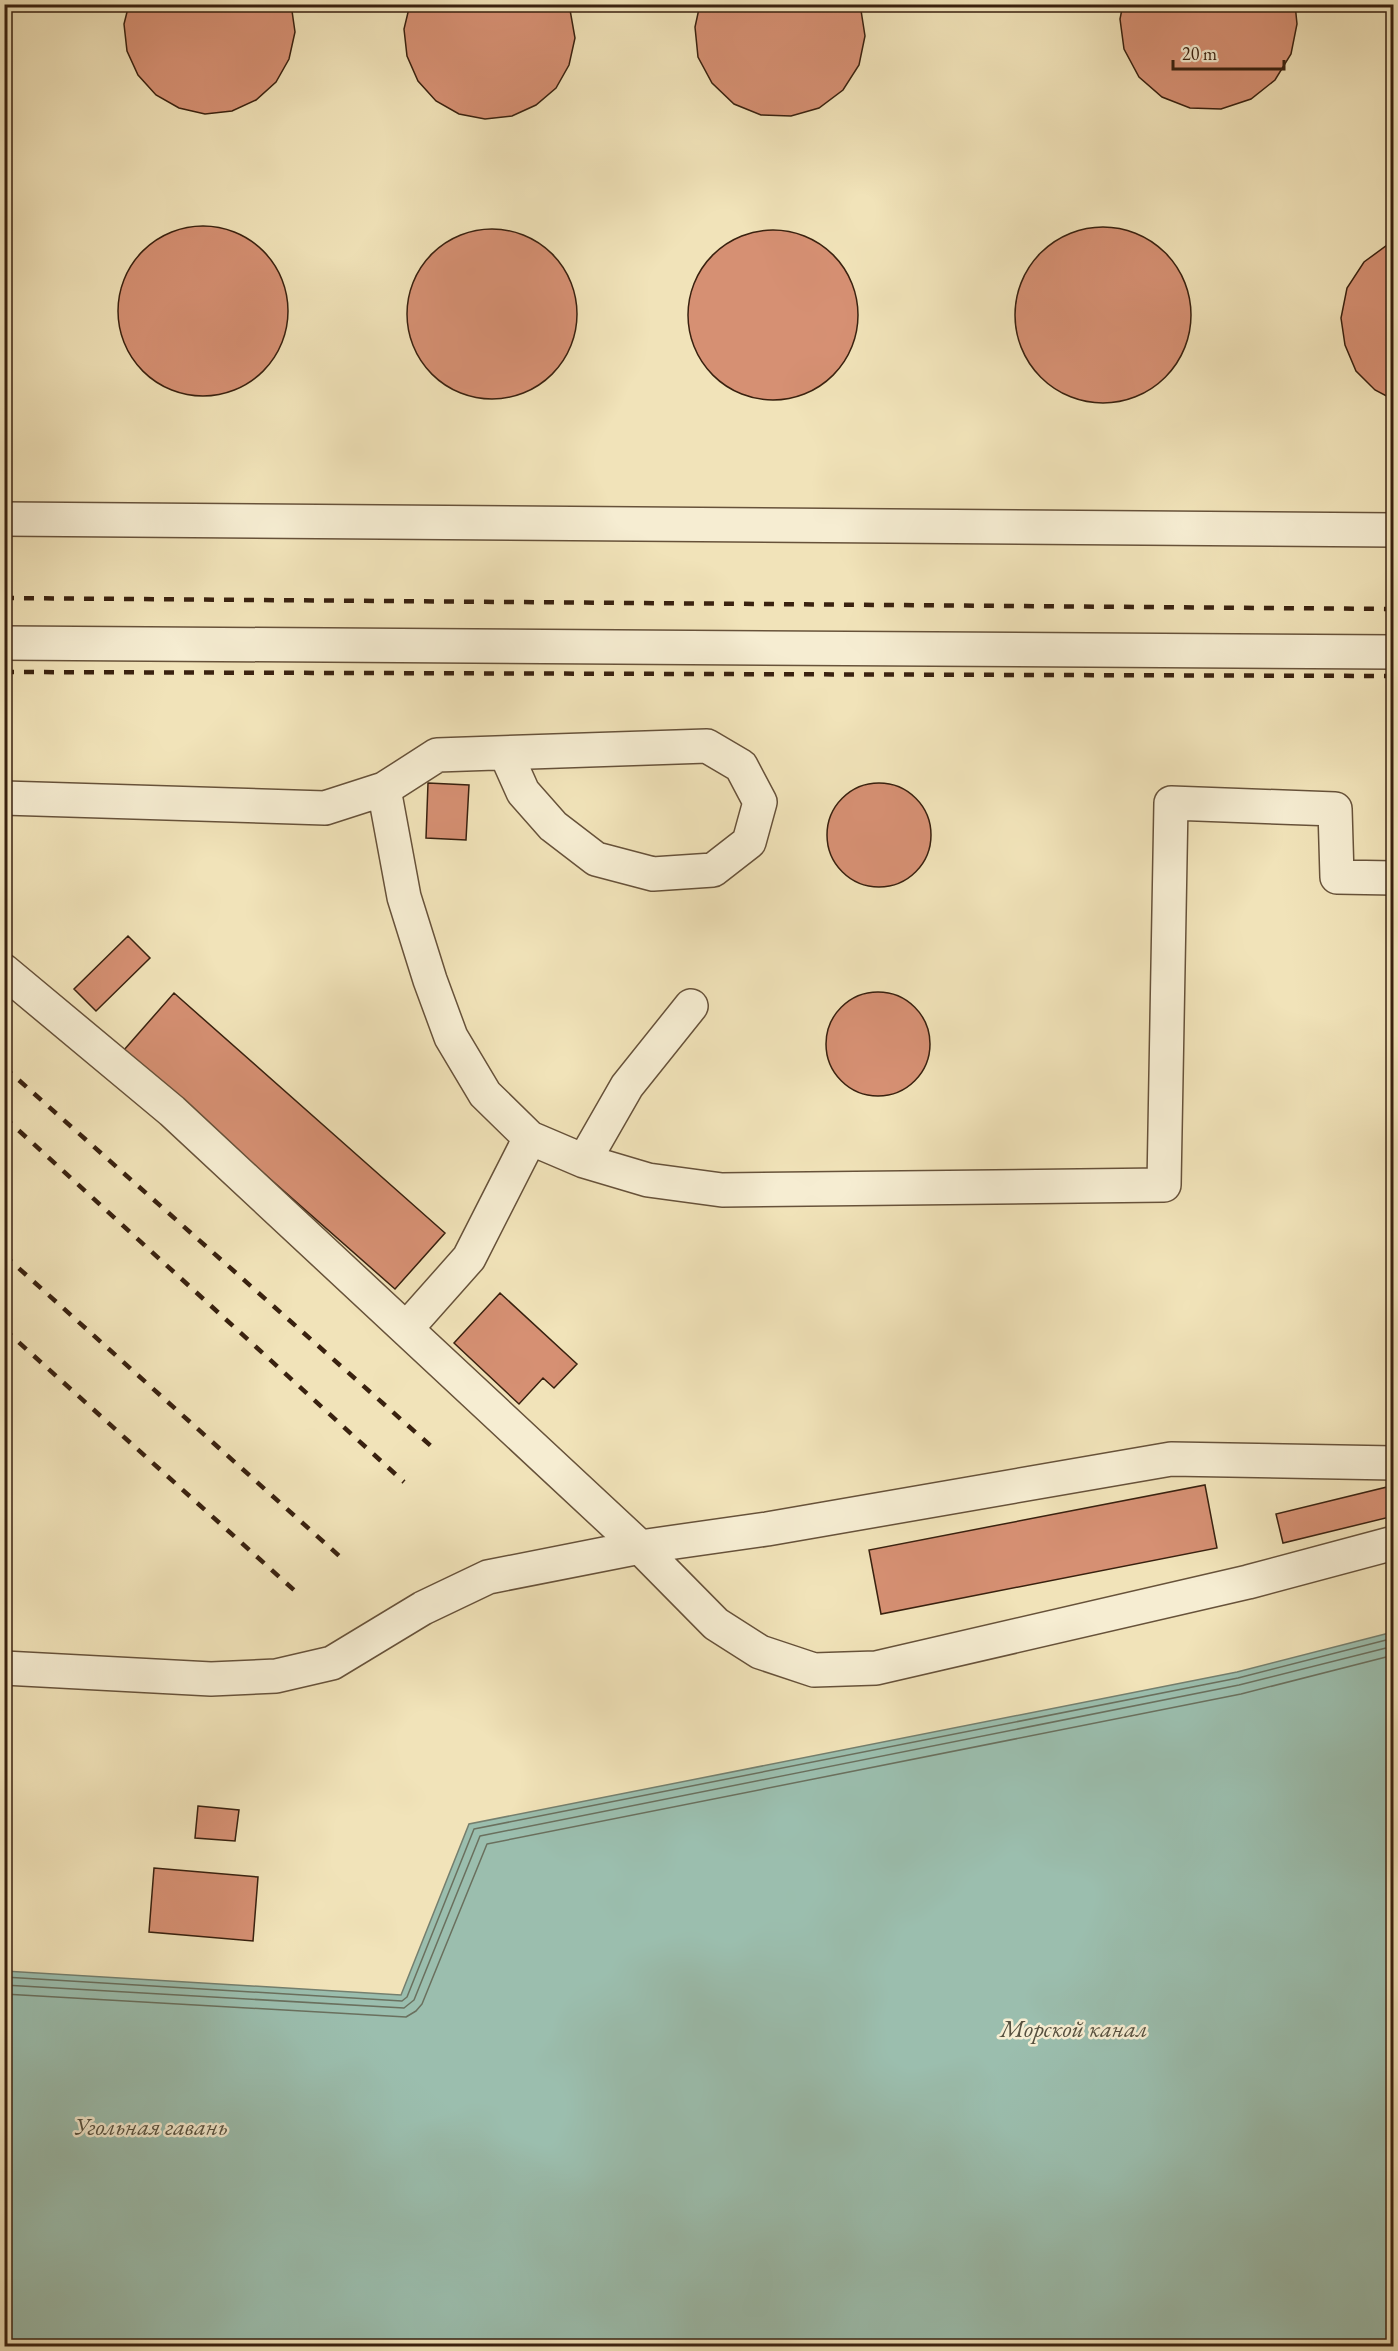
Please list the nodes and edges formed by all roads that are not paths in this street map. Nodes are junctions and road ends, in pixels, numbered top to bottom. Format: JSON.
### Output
{"nodes":[{"id":1,"x":4,"y":519,"type":"edge"},
{"id":2,"x":1394,"y":530,"type":"edge"},
{"id":3,"x":4,"y":643,"type":"edge"},
{"id":4,"x":1394,"y":652,"type":"edge"},
{"id":5,"x":506,"y":754,"type":"junction"},
{"id":6,"x":384,"y":789,"type":"junction"},
{"id":7,"x":4,"y":798,"type":"edge"},
{"id":8,"x":1394,"y":878,"type":"edge"},
{"id":9,"x":4,"y":971,"type":"edge"},
{"id":10,"x":691,"y":1006,"type":"dead end"},
{"id":11,"x":531,"y":1138,"type":"junction"},
{"id":12,"x":585,"y":1161,"type":"junction"},
{"id":13,"x":406,"y":1329,"type":"junction"},
{"id":14,"x":1394,"y":1463,"type":"edge"},
{"id":15,"x":1394,"y":1543,"type":"edge"},
{"id":16,"x":640,"y":1546,"type":"junction"},
{"id":17,"x":4,"y":1668,"type":"edge"}],
"edges":[{"from":1,"to":2,"type":"lane"},
{"from":3,"to":4,"type":"lane"},
{"from":5,"to":5,"type":"lane"},
{"from":5,"to":6,"type":"lane"},
{"from":6,"to":7,"type":"lane"},
{"from":6,"to":11,"type":"lane"},
{"from":8,"to":12,"type":"lane"},
{"from":9,"to":13,"type":"lane"},
{"from":10,"to":12,"type":"lane"},
{"from":11,"to":12,"type":"lane"},
{"from":11,"to":13,"type":"lane"},
{"from":13,"to":16,"type":"lane"},
{"from":14,"to":16,"type":"lane"},
{"from":15,"to":16,"type":"lane"},
{"from":16,"to":17,"type":"lane"}]}
